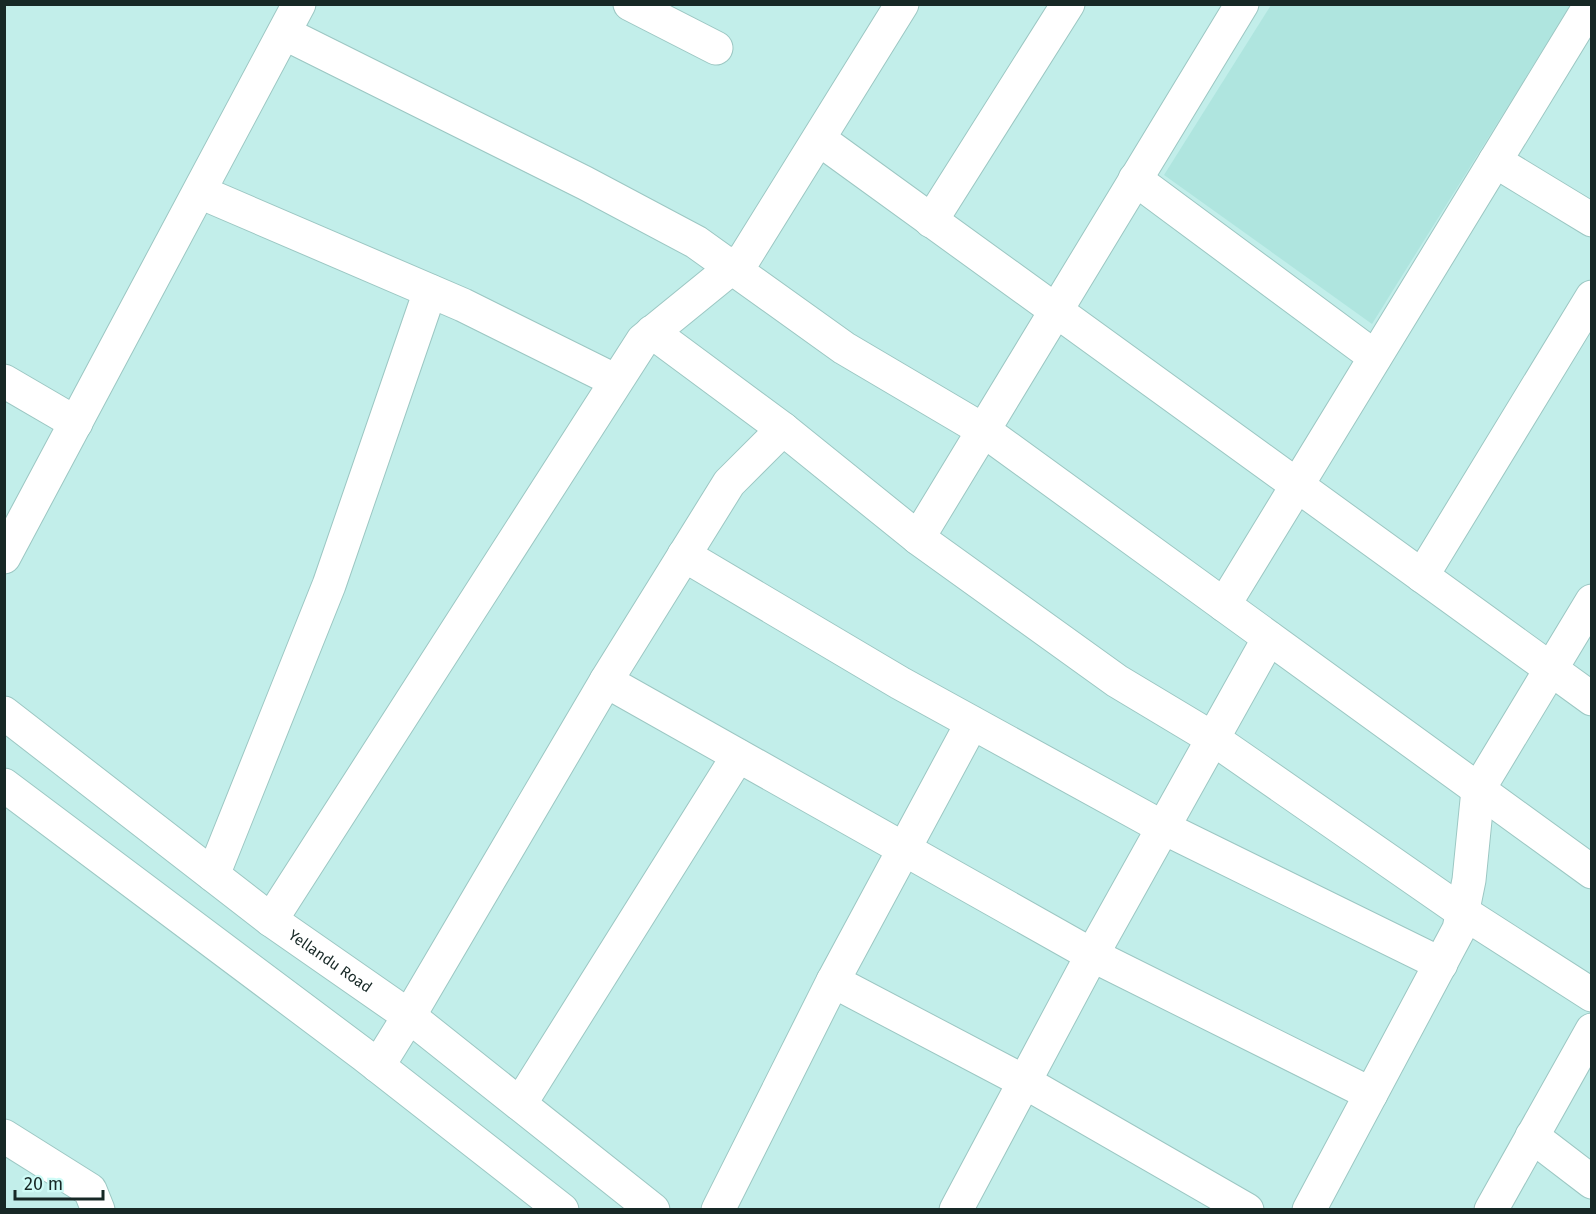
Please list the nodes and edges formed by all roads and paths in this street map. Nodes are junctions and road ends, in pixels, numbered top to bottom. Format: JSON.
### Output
{"nodes":[{"id":1,"x":630,"y":4,"type":"edge"},
{"id":2,"x":902,"y":4,"type":"edge"},
{"id":3,"x":1068,"y":4,"type":"edge"},
{"id":4,"x":1242,"y":4,"type":"edge"},
{"id":5,"x":1591,"y":4,"type":"edge"},
{"id":6,"x":291,"y":19,"type":"edge"},
{"id":7,"x":716,"y":48,"type":"dead end"},
{"id":8,"x":819,"y":139,"type":"junction"},
{"id":9,"x":1495,"y":161,"type":"junction"},
{"id":10,"x":1135,"y":178,"type":"junction"},
{"id":11,"x":200,"y":192,"type":"junction"},
{"id":12,"x":1592,"y":220,"type":"edge"},
{"id":13,"x":931,"y":221,"type":"junction"},
{"id":14,"x":731,"y":268,"type":"junction"},
{"id":15,"x":430,"y":291,"type":"junction"},
{"id":16,"x":1592,"y":297,"type":"edge"},
{"id":17,"x":1056,"y":310,"type":"junction"},
{"id":18,"x":652,"y":332,"type":"junction"},
{"id":19,"x":1375,"y":357,"type":"junction"},
{"id":20,"x":4,"y":381,"type":"edge"},
{"id":21,"x":616,"y":381,"type":"junction"},
{"id":22,"x":76,"y":423,"type":"junction"},
{"id":23,"x":783,"y":429,"type":"junction"},
{"id":24,"x":983,"y":430,"type":"junction"},
{"id":25,"x":1297,"y":485,"type":"junction"},
{"id":26,"x":918,"y":538,"type":"junction"},
{"id":27,"x":684,"y":555,"type":"junction"},
{"id":28,"x":4,"y":557,"type":"edge"},
{"id":29,"x":1422,"y":576,"type":"junction"},
{"id":30,"x":1592,"y":601,"type":"edge"},
{"id":31,"x":1224,"y":605,"type":"junction"},
{"id":32,"x":1269,"y":638,"type":"junction"},
{"id":33,"x":1551,"y":669,"type":"junction"},
{"id":34,"x":606,"y":681,"type":"junction"},
{"id":35,"x":1592,"y":699,"type":"edge"},
{"id":36,"x":4,"y":713,"type":"edge"},
{"id":37,"x":972,"y":723,"type":"junction"},
{"id":38,"x":1212,"y":738,"type":"junction"},
{"id":39,"x":738,"y":756,"type":"junction"},
{"id":40,"x":4,"y":785,"type":"edge"},
{"id":41,"x":1478,"y":790,"type":"junction"},
{"id":42,"x":1162,"y":827,"type":"junction"},
{"id":43,"x":904,"y":850,"type":"junction"},
{"id":44,"x":1592,"y":872,"type":"edge"},
{"id":45,"x":213,"y":875,"type":"junction"},
{"id":46,"x":1461,"y":911,"type":"junction"},
{"id":47,"x":271,"y":920,"type":"junction"},
{"id":48,"x":1092,"y":955,"type":"junction"},
{"id":49,"x":1441,"y":964,"type":"junction"},
{"id":50,"x":833,"y":981,"type":"junction"},
{"id":51,"x":1592,"y":995,"type":"edge"},
{"id":52,"x":410,"y":1017,"type":"junction"},
{"id":53,"x":1592,"y":1030,"type":"edge"},
{"id":54,"x":378,"y":1066,"type":"junction"},
{"id":55,"x":1023,"y":1081,"type":"junction"},
{"id":56,"x":1371,"y":1094,"type":"junction"},
{"id":57,"x":520,"y":1104,"type":"junction"},
{"id":58,"x":4,"y":1136,"type":"edge"},
{"id":59,"x":1532,"y":1136,"type":"junction"},
{"id":60,"x":1592,"y":1182,"type":"edge"},
{"id":61,"x":98,"y":1209,"type":"edge"},
{"id":62,"x":562,"y":1209,"type":"edge"},
{"id":63,"x":654,"y":1209,"type":"edge"},
{"id":64,"x":718,"y":1209,"type":"edge"},
{"id":65,"x":956,"y":1209,"type":"edge"},
{"id":66,"x":1247,"y":1209,"type":"edge"},
{"id":67,"x":1309,"y":1209,"type":"edge"},
{"id":68,"x":1491,"y":1209,"type":"edge"}],
"edges":[{"from":1,"to":7,"type":"street"},
{"from":2,"to":8,"type":"street"},
{"from":3,"to":13,"type":"street"},
{"from":4,"to":10,"type":"street"},
{"from":5,"to":9,"type":"street"},
{"from":6,"to":11,"type":"street"},
{"from":6,"to":14,"type":"street"},
{"from":8,"to":13,"type":"street"},
{"from":8,"to":14,"type":"street"},
{"from":9,"to":12,"type":"street"},
{"from":9,"to":19,"type":"street"},
{"from":10,"to":17,"type":"street"},
{"from":10,"to":19,"type":"street"},
{"from":11,"to":15,"type":"street"},
{"from":11,"to":22,"type":"street"},
{"from":13,"to":17,"type":"street"},
{"from":14,"to":18,"type":"street"},
{"from":14,"to":24,"type":"street"},
{"from":15,"to":21,"type":"street"},
{"from":15,"to":45,"type":"street"},
{"from":16,"to":29,"type":"street"},
{"from":17,"to":24,"type":"street"},
{"from":17,"to":25,"type":"street"},
{"from":18,"to":21,"type":"street"},
{"from":18,"to":23,"type":"street"},
{"from":19,"to":25,"type":"street"},
{"from":20,"to":22,"type":"street"},
{"from":21,"to":47,"type":"street"},
{"from":22,"to":28,"type":"street"},
{"from":23,"to":26,"type":"street"},
{"from":23,"to":27,"type":"street"},
{"from":24,"to":26,"type":"street"},
{"from":24,"to":31,"type":"street"},
{"from":25,"to":29,"type":"street"},
{"from":25,"to":31,"type":"street"},
{"from":26,"to":38,"type":"street"},
{"from":27,"to":34,"type":"street"},
{"from":27,"to":37,"type":"street"},
{"from":29,"to":33,"type":"street"},
{"from":30,"to":33,"type":"street"},
{"from":31,"to":32,"type":"street"},
{"from":32,"to":38,"type":"street"},
{"from":32,"to":41,"type":"street"},
{"from":33,"to":35,"type":"street"},
{"from":33,"to":41,"type":"street"},
{"from":34,"to":39,"type":"street"},
{"from":34,"to":52,"type":"street"},
{"from":36,"to":45,"type":"street","name":"Yellandu Road"},
{"from":37,"to":42,"type":"street"},
{"from":37,"to":43,"type":"street"},
{"from":38,"to":42,"type":"street"},
{"from":38,"to":46,"type":"street"},
{"from":39,"to":43,"type":"street"},
{"from":39,"to":57,"type":"street"},
{"from":40,"to":54,"type":"street"},
{"from":41,"to":44,"type":"street"},
{"from":41,"to":46,"type":"street"},
{"from":42,"to":48,"type":"street"},
{"from":42,"to":49,"type":"street"},
{"from":43,"to":48,"type":"street"},
{"from":43,"to":50,"type":"street"},
{"from":45,"to":47,"type":"street","name":"Yellandu Road"},
{"from":46,"to":49,"type":"street"},
{"from":46,"to":51,"type":"street"},
{"from":47,"to":52,"type":"street","name":"Yellandu Road"},
{"from":48,"to":55,"type":"street"},
{"from":48,"to":56,"type":"street"},
{"from":49,"to":56,"type":"street"},
{"from":50,"to":55,"type":"street"},
{"from":50,"to":64,"type":"street"},
{"from":52,"to":54,"type":"street"},
{"from":52,"to":57,"type":"street","name":"Yellandu Road"},
{"from":53,"to":59,"type":"street"},
{"from":54,"to":62,"type":"street"},
{"from":55,"to":65,"type":"street"},
{"from":55,"to":66,"type":"street"},
{"from":56,"to":67,"type":"street"},
{"from":57,"to":63,"type":"street","name":"Yellandu Road"},
{"from":58,"to":61,"type":"street"},
{"from":59,"to":60,"type":"street"},
{"from":59,"to":68,"type":"street"}]}
